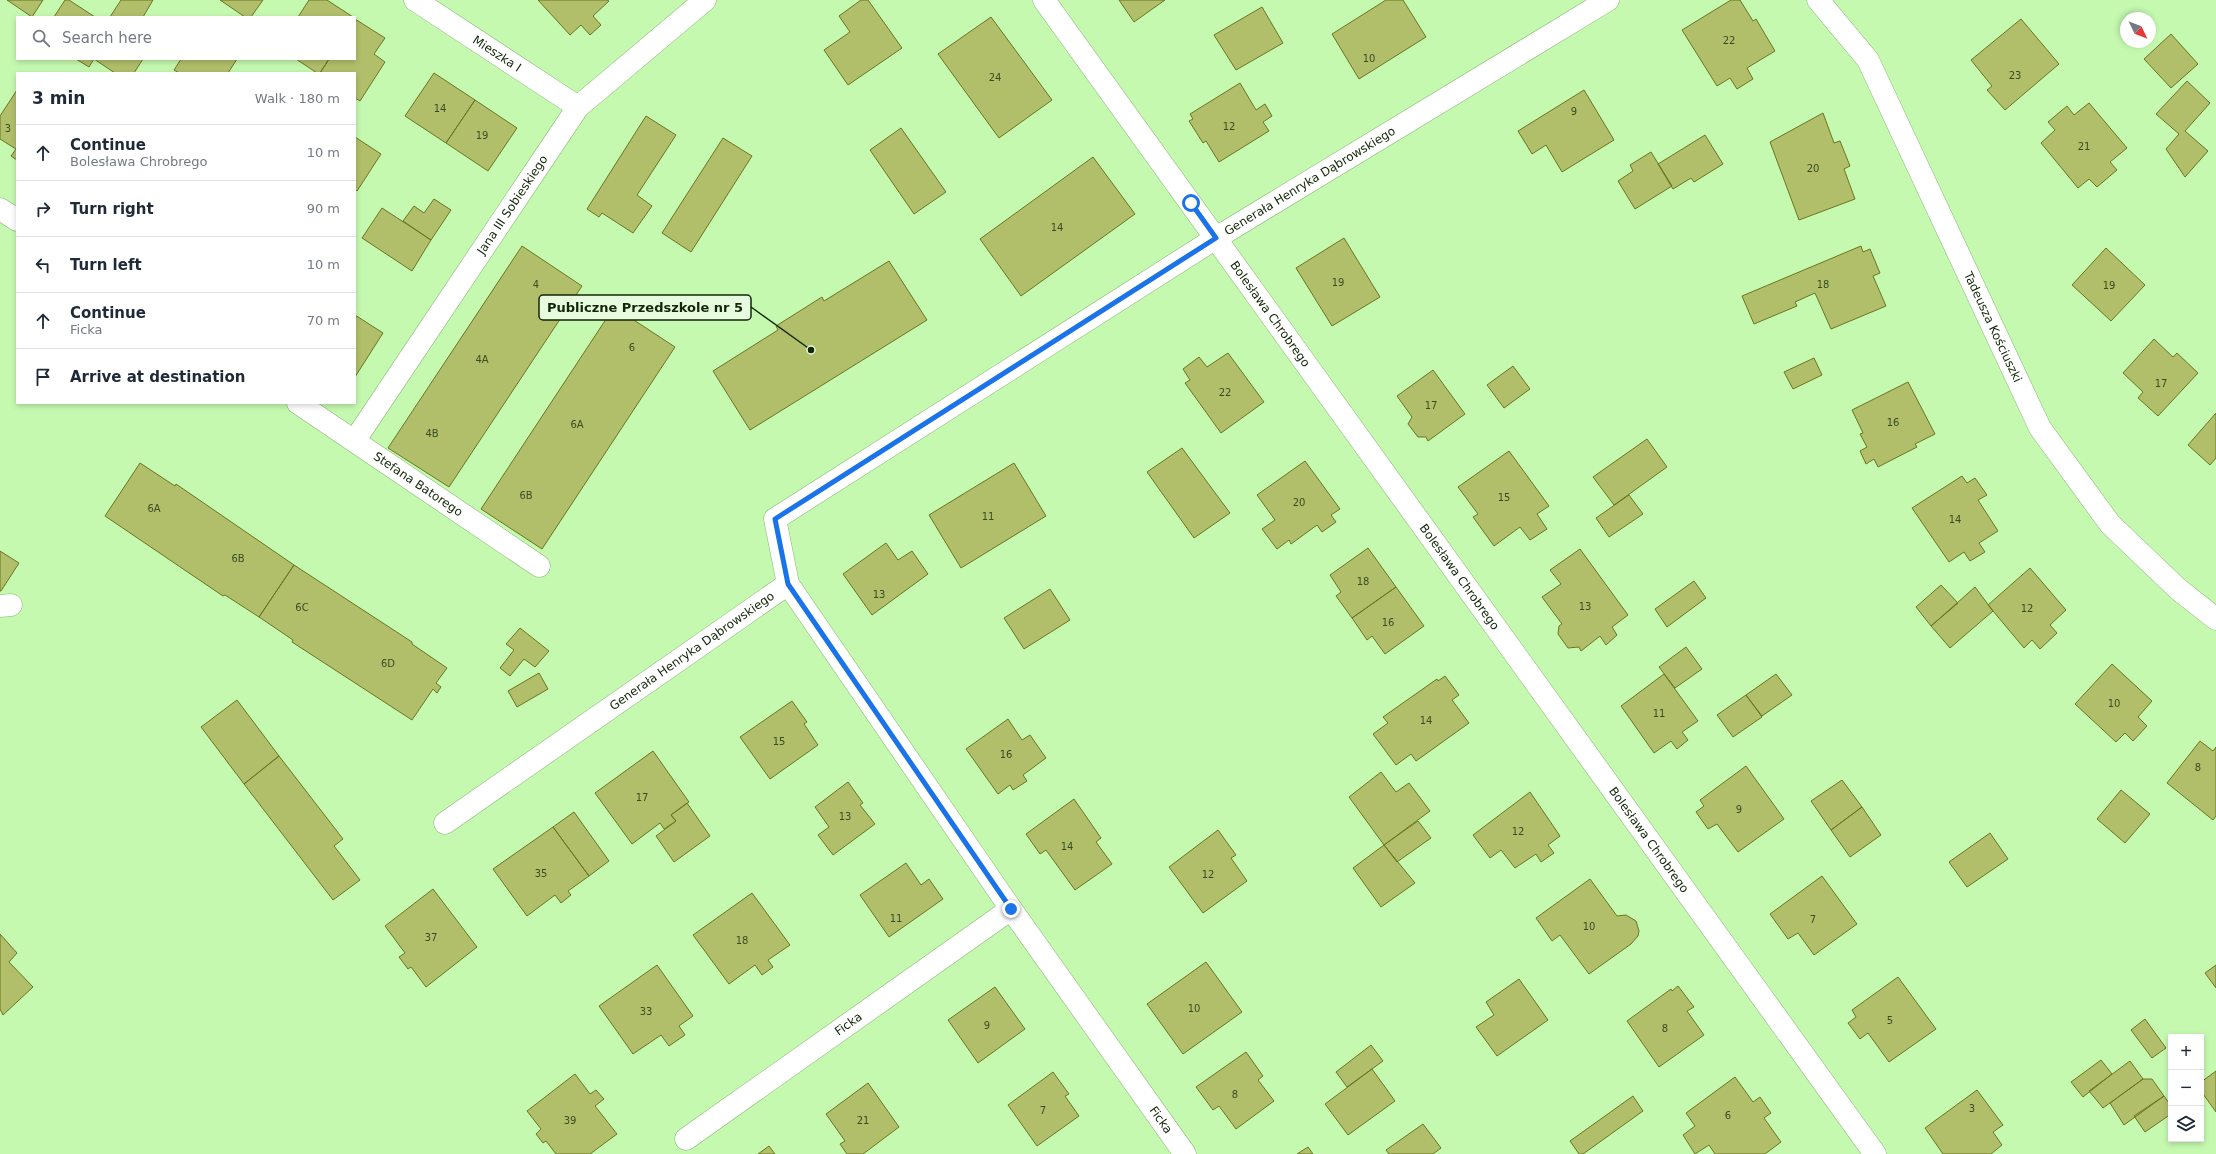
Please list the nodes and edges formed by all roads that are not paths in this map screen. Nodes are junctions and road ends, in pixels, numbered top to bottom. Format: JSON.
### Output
{"nodes":[{"id":1,"x":415,"y":0,"type":"edge"},
{"id":2,"x":705,"y":0,"type":"edge"},
{"id":3,"x":1044,"y":0,"type":"edge"},
{"id":4,"x":1608,"y":0,"type":"edge"},
{"id":5,"x":1818,"y":0,"type":"edge"},
{"id":6,"x":578,"y":107,"type":"junction"},
{"id":7,"x":0,"y":209,"type":"edge"},
{"id":8,"x":16,"y":219,"type":"edge"},
{"id":9,"x":1216,"y":238,"type":"junction"},
{"id":10,"x":300,"y":404,"type":"edge"},
{"id":11,"x":355,"y":440,"type":"junction"},
{"id":12,"x":539,"y":566,"type":"dead end"},
{"id":13,"x":788,"y":584,"type":"junction"},
{"id":14,"x":2216,"y":619,"type":"edge"},
{"id":15,"x":445,"y":823,"type":"dead end"},
{"id":16,"x":1011,"y":909,"type":"junction"},
{"id":17,"x":686,"y":1140,"type":"dead end"},
{"id":18,"x":1185,"y":1154,"type":"edge"},
{"id":19,"x":1875,"y":1154,"type":"edge"}],
"edges":[{"from":1,"to":6,"type":"street","name":"Mieszka I"},
{"from":2,"to":6,"type":"street","name":"Jana III Sobieskiego"},
{"from":3,"to":9,"type":"street","name":"Bolesława Chrobrego"},
{"from":4,"to":9,"type":"street","name":"Generała Henryka Dąbrowskiego"},
{"from":5,"to":14,"type":"street","name":"Tadeusza Kościuszki"},
{"from":6,"to":11,"type":"street","name":"Jana III Sobieskiego"},
{"from":7,"to":8,"type":"street"},
{"from":9,"to":13,"type":"street","name":"Generała Henryka Dąbrowskiego"},
{"from":9,"to":19,"type":"street","name":"Bolesława Chrobrego"},
{"from":10,"to":11,"type":"street","name":"Stefana Batorego"},
{"from":11,"to":12,"type":"street","name":"Stefana Batorego"},
{"from":13,"to":15,"type":"street","name":"Generała Henryka Dąbrowskiego"},
{"from":13,"to":16,"type":"street","name":"Ficka"},
{"from":16,"to":17,"type":"street","name":"Ficka"},
{"from":16,"to":18,"type":"street","name":"Ficka"}]}
